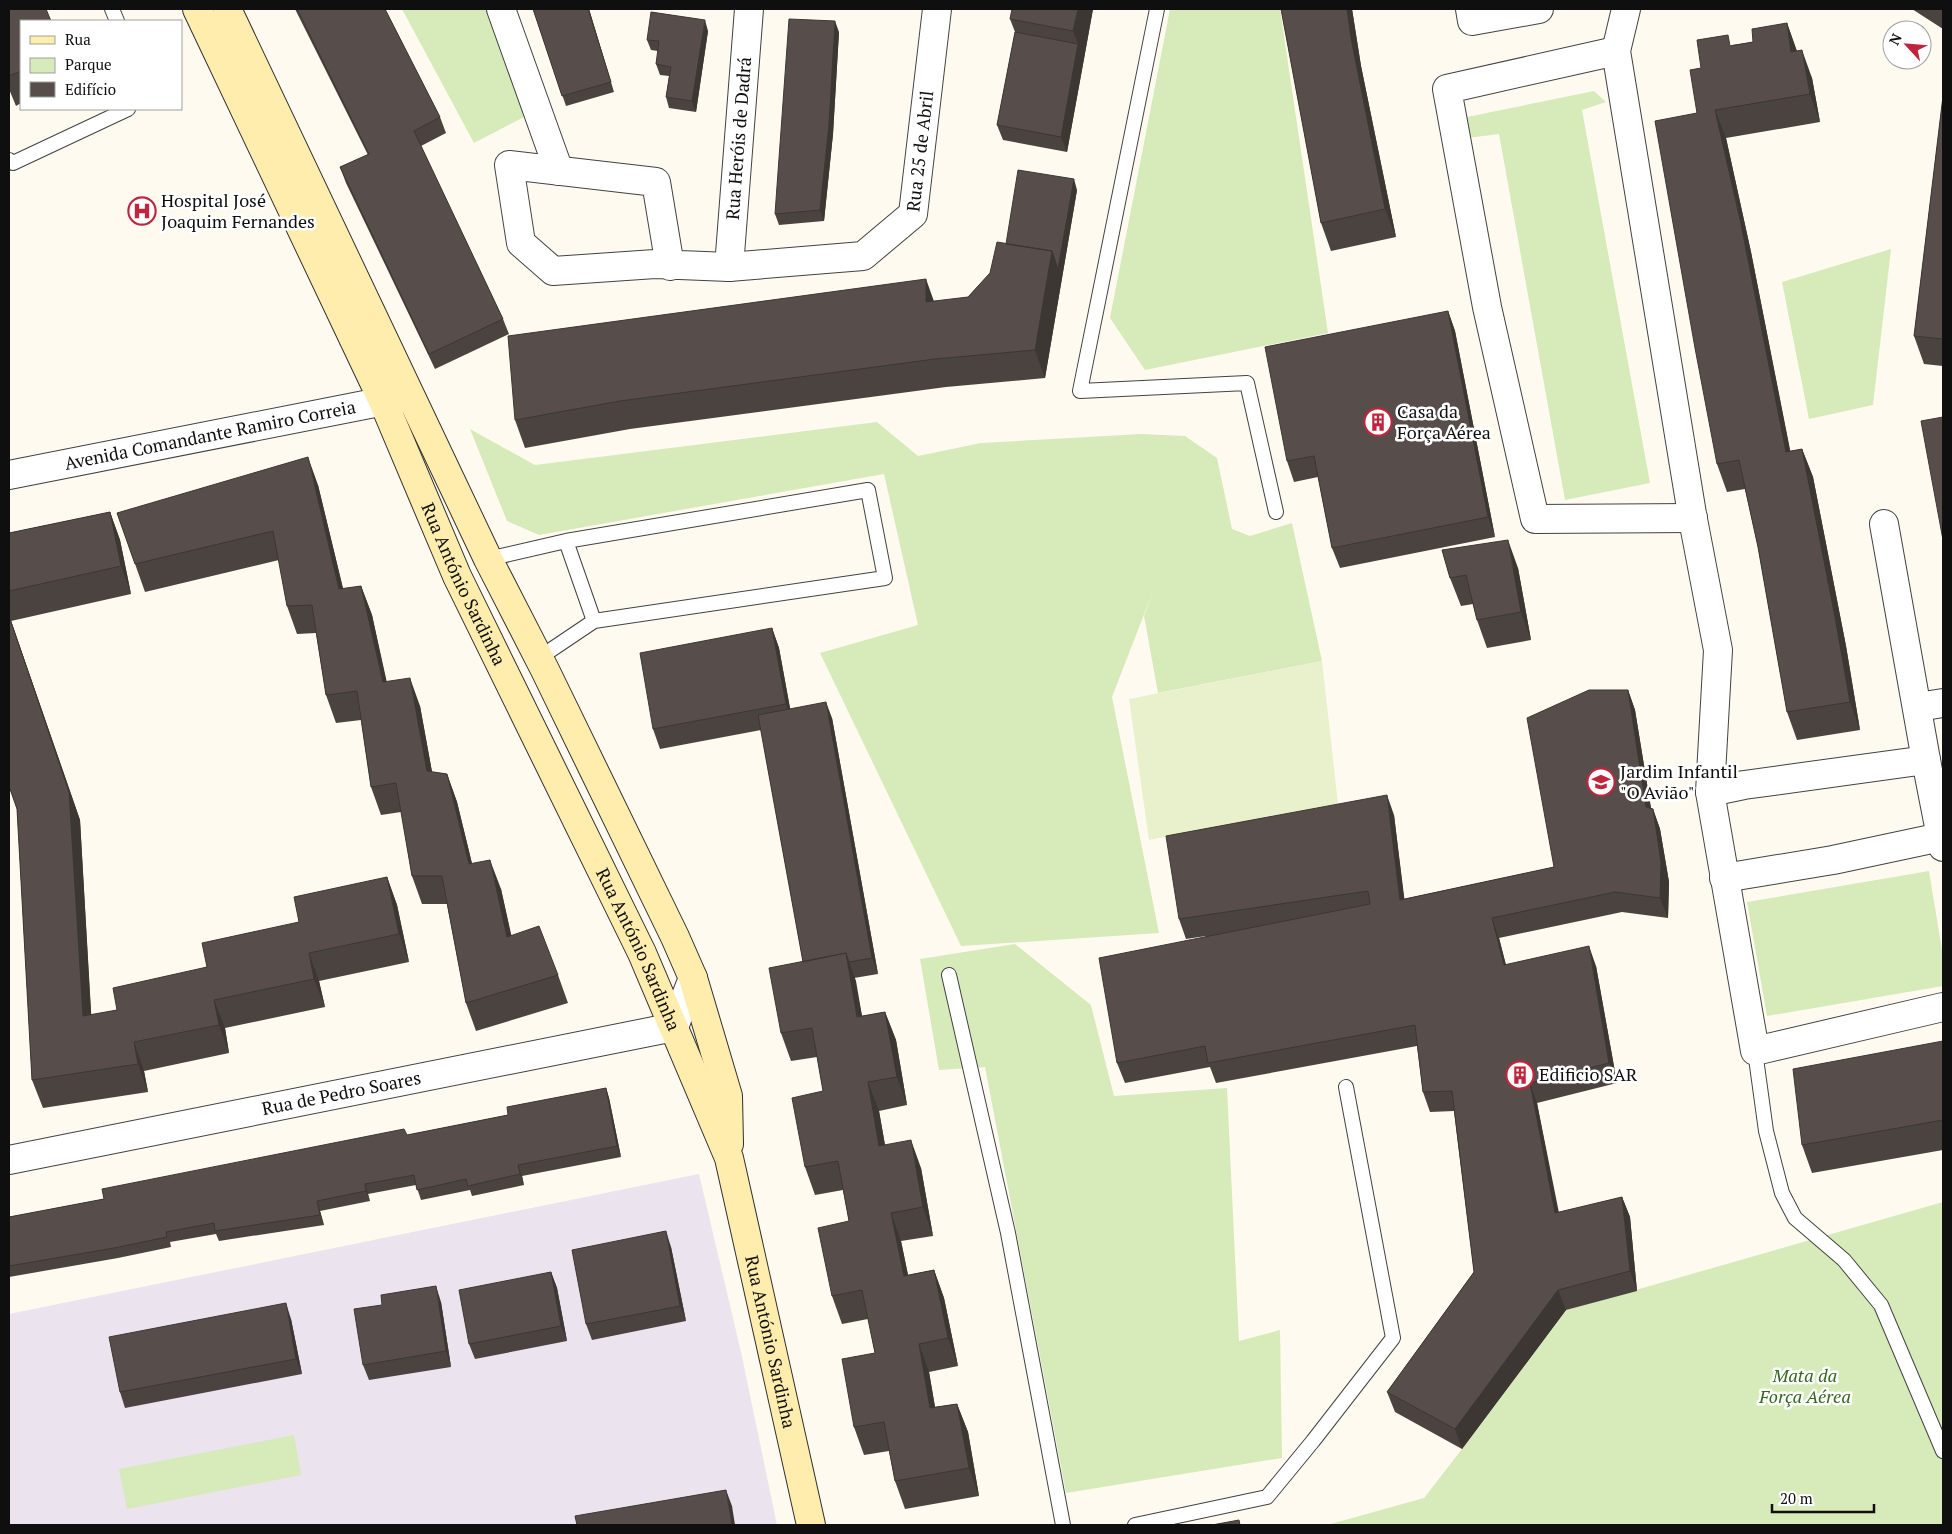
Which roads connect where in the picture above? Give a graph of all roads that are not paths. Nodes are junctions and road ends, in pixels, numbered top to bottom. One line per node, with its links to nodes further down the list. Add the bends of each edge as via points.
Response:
1 (197, 9): 17 (main road, Rua António Sardinha)
2 (227, 9): 16 (main road, Rua António Sardinha)
3 (501, 9): 13 (street)
4 (748, 9): 15 (street, Rua Heróis de Dadrá)
5 (937, 9): 15 (street, Rua 25 de Abril, via 913,214 863,256)
6 (1157, 9): 19 (lane, via 1080,391 1247,384)
7 (1470, 9): 8 (street, via 1472,21)
8 (1539, 9)
9 (1626, 9): 10 (street)
10 (1616, 51): 20 (street); 20 (street, via 1447,89 1487,307 1535,519)
11 (126, 110): 12 (lane, via 13,163)
12 (9, 160)
13 (560, 171): 14 (street, Rua 25 de Abril, via 656,182); 14 (street, Rua 25 de Abril, via 509,165 521,243 553,271 655,264)
14 (670, 266): 15 (street, Rua 25 de Abril)
15 (729, 267)
16 (412, 395): 17 (street, Avenida Comandante Ramiro Correia); 23 (main road, Rua António Sardinha)
17 (383, 401): 18 (street, Avenida Comandante Ramiro Correia); 34 (main road, Rua António Sardinha, via 457,576 642,953)
18 (9, 475)
19 (1276, 512)
20 (1693, 518): 28 (street, via 1718,650)
21 (1884, 524): 26 (street)
22 (566, 541): 23 (lane); 24 (lane); 24 (lane, via 868,490 885,578)
23 (488, 559): 25 (main road, Rua António Sardinha)
24 (594, 622): 25 (lane)
25 (539, 658): 32 (main road, Rua António Sardinha)
26 (1931, 705): 27 (street)
27 (1926, 760): 28 (street, via 1744,784); 29 (street)
28 (1710, 792): 30 (street)
29 (1942, 842): 30 (street)
30 (1724, 878): 35 (street)
31 (949, 975): 41 (lane, via 1008,1232)
32 (693, 978): 34 (street); 37 (main road, Rua António Sardinha, via 728,1096)
33 (1943, 1006): 35 (street)
34 (674, 1028): 37 (main road, Rua António Sardinha); 38 (street, Rua de Pedro Soares)
35 (1755, 1051): 39 (lane, via 1766,1131 1782,1193 1795,1218 1844,1260 1881,1305)
36 (1346, 1087): 42 (lane, via 1394,1338 1267,1497)
37 (729, 1158): 40 (main road, Rua António Sardinha)
38 (9, 1160)
39 (1943, 1451)
40 (811, 1525)
41 (1063, 1525)
42 (1135, 1525)

